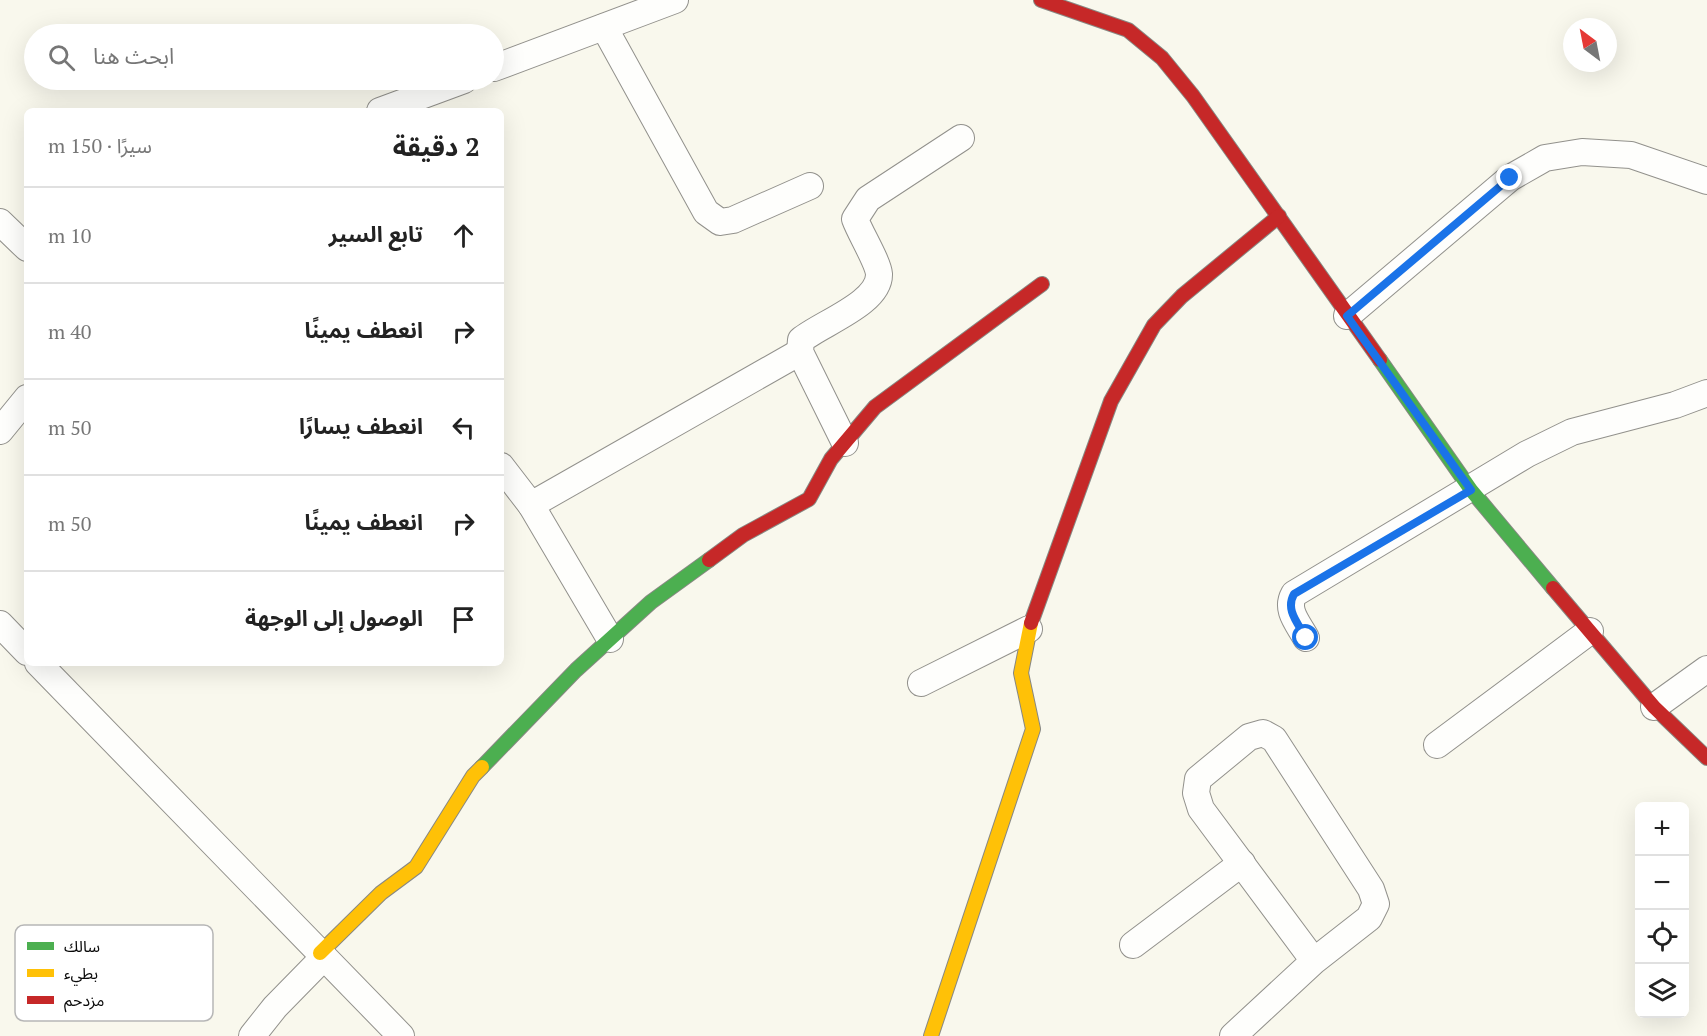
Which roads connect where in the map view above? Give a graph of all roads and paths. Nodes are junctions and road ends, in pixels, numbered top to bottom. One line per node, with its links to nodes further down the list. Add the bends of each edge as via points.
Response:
1 (675, 0): 3 (street)
2 (1041, 0): 10 (street, via 1128,30 1162,58)
3 (604, 27): 4 (street); 9 (street, via 706,212 720,222 733,220)
4 (504, 64)
5 (437, 90): 6 (street)
6 (388, 108)
7 (961, 138): 15 (street, via 868,199 855,219 879,272 877,287 866,300 801,340)
8 (1707, 180): 14 (street, via 1631,155 1582,152 1545,158 1510,178)
9 (810, 186)
10 (1279, 216): 14 (street); 24 (street, via 1182,296 1154,326 1128,368 1111,401)
11 (0, 222): 12 (street)
12 (24, 245)
13 (1042, 284): 19 (street, via 875,407)
14 (1347, 316): 21 (street)
15 (800, 352): 19 (street); 22 (street)
16 (1707, 393): 21 (street, via 1572,432 1527,454)
17 (24, 403): 18 (street)
18 (0, 431)
19 (845, 443): 27 (street, via 809,498 743,535 651,602)
20 (504, 470): 22 (street)
21 (1471, 490): 25 (street); 26 (street, via 1294,594 1290,610)
22 (531, 505): 27 (street)
23 (0, 624): 28 (street)
24 (1029, 629): 31 (street); 41 (street, via 1021,675 1033,714 1033,729)
25 (1590, 631): 32 (street); 33 (street)
26 (1306, 638)
27 (610, 639): 37 (street, via 473,776 416,867 381,893)
28 (24, 649)
29 (41, 666): 37 (street)
30 (1707, 669): 32 (street)
31 (921, 683)
32 (1654, 707): 34 (street)
33 (1437, 745)
34 (1707, 758)
35 (1242, 863): 36 (street); 38 (street); 38 (street, via 1201,808 1196,793 1198,779 1249,738 1263,733 1274,739 1371,890 1376,904 1369,918)
36 (1133, 945)
37 (322, 955): 39 (street); 40 (street)
38 (1314, 962): 42 (street)
39 (252, 1036)
40 (400, 1036)
41 (931, 1036)
42 (1233, 1036)

